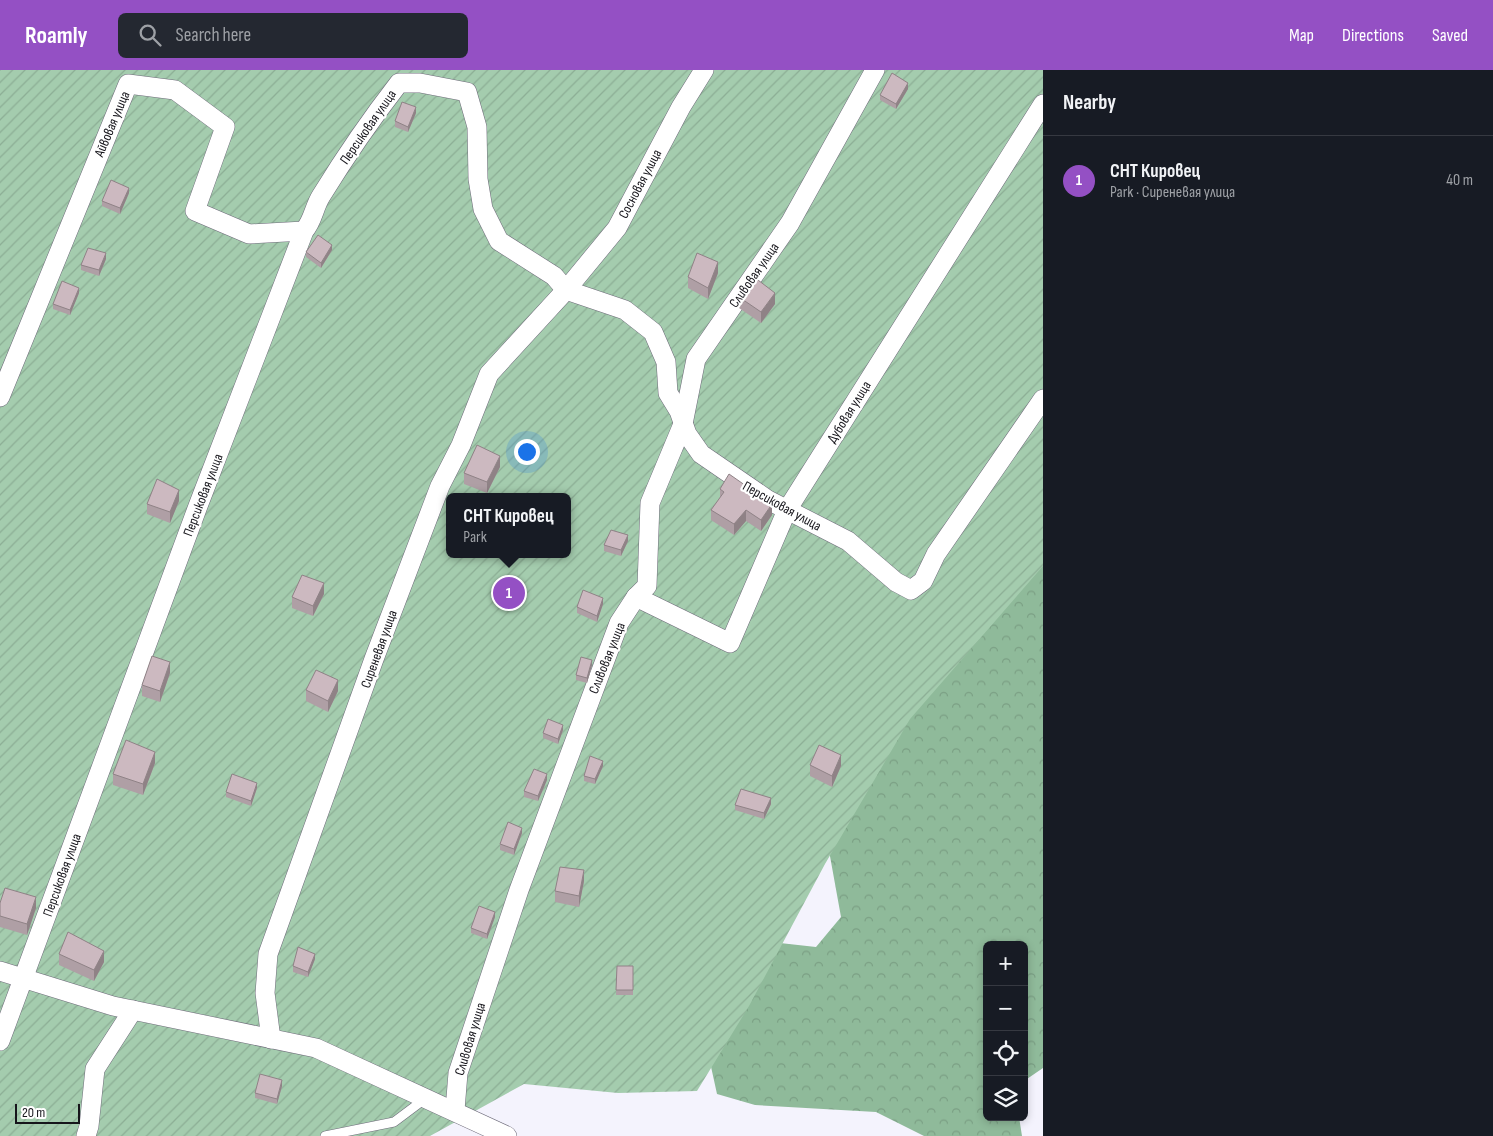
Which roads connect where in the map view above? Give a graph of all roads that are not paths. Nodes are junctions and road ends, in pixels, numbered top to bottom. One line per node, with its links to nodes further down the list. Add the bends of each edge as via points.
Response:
1 (704, 70): 5 (street, Сосновая улица, via 617,228)
2 (875, 70): 8 (street, Сливовая улица, via 790,223 696,359)
3 (1043, 104): 9 (street, Дубовая улица)
4 (304, 231): 5 (street, Персиковая улица, via 320,198 399,83 420,83 467,92 477,127 478,179 483,209 499,241 554,276); 6 (street, Айвовая улица, via 248,234 195,211 224,127 175,90 128,84); 12 (street, Персиковая улица)
5 (566, 290): 8 (street, Персиковая улица, via 625,310 653,332 666,362 668,393); 14 (street, Сиреневая улица, via 489,374 461,445 440,486 268,954 265,993)
6 (0, 397)
7 (1043, 399): 9 (street, Персиковая улица, via 936,554 923,581 911,590 896,582 848,541)
8 (683, 424): 9 (street, Персиковая улица, via 686,434 701,454); 10 (street, Сливовая улица, via 650,503 647,586)
9 (787, 510): 10 (street, Дубовая улица, via 730,643)
10 (636, 597): 17 (street, Сливовая улица, via 619,623 519,890 458,1073)
11 (0, 971): 12 (street)
12 (23, 978): 13 (street); 15 (street, Персиковая улица)
13 (133, 1010): 14 (street); 18 (street, via 95,1069)
14 (271, 1039): 16 (street, via 316,1048)
15 (0, 1041)
16 (426, 1097): 17 (street); 19 (lane, via 394,1122)
17 (455, 1110): 20 (street)
18 (86, 1136)
19 (325, 1136)
20 (507, 1136)

